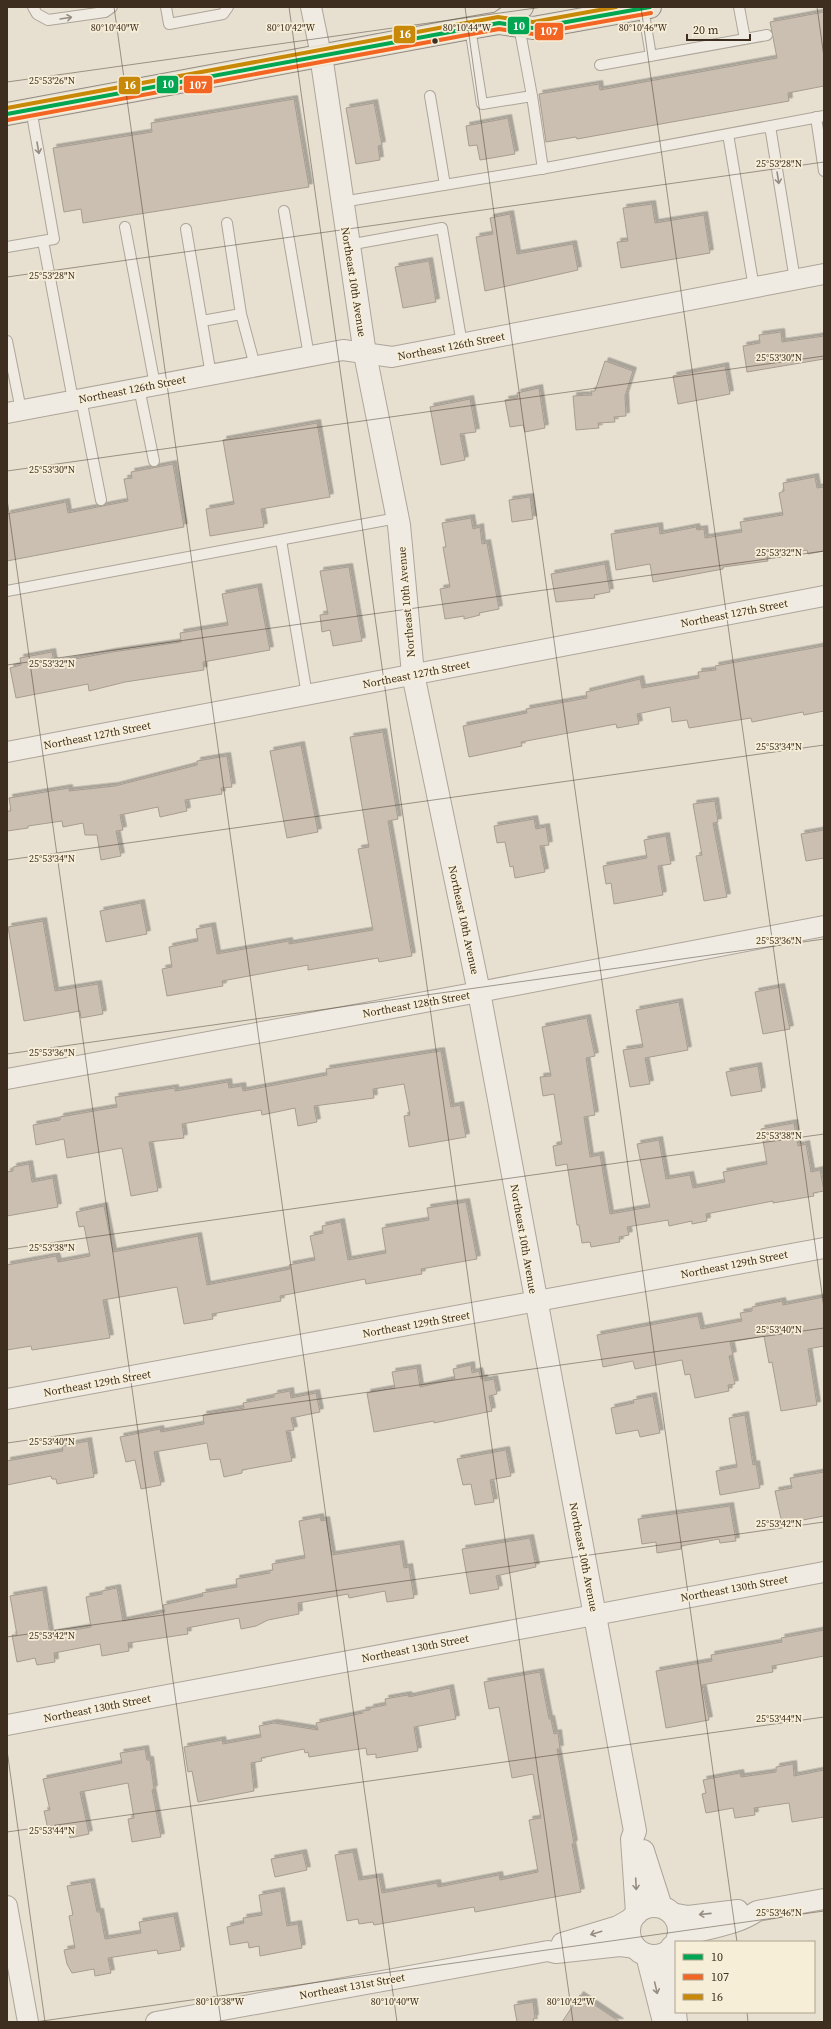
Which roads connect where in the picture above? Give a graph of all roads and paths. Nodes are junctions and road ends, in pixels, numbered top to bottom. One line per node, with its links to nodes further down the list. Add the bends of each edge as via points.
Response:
1 (33, 7): 2 (lane, one-way to 2, via 36,14 48,20 105,12)
2 (112, 7)
3 (166, 7): 4 (lane, via 169,24 223,14)
4 (228, 7)
5 (311, 7): 12 (street, Northeast 10th Avenue)
6 (739, 7): 11 (lane)
7 (646, 8): 8 (main road, via 533,28); 13 (lane)
8 (513, 19): 9 (main road); 16 (lane)
9 (470, 28): 12 (main road); 16 (lane, via 482,104)
10 (767, 35): 11 (lane)
11 (745, 39): 13 (lane)
12 (321, 55): 17 (main road); 25 (street, Northeast 10th Avenue)
13 (651, 56): 14 (lane)
14 (600, 65)
15 (430, 96): 24 (lane)
16 (532, 96): 22 (lane)
17 (31, 109): 18 (main road); 30 (lane, one-way to 30, via 54,239)
18 (7, 114)
19 (820, 116): 20 (lane); 23 (lane)
20 (770, 126): 21 (lane); 34 (lane, one-way to 34)
21 (728, 134): 22 (lane); 35 (lane)
22 (543, 169): 24 (lane)
23 (824, 171)
24 (446, 185): 25 (lane)
25 (342, 202): 31 (street, Northeast 10th Avenue)
26 (284, 212): 41 (lane)
27 (227, 223): 36 (lane)
28 (125, 227): 44 (lane)
29 (186, 229): 37 (lane)
30 (43, 241): 32 (lane); 45 (lane)
31 (348, 245): 39 (lane, via 442,228); 40 (street, Northeast 10th Avenue)
32 (7, 247)
33 (824, 274): 34 (street, Northeast 126th Street)
34 (795, 280): 35 (street, Northeast 126th Street)
35 (754, 288): 39 (street, Northeast 126th Street)
36 (241, 314): 37 (lane); 42 (lane)
37 (202, 321): 43 (lane)
38 (7, 341): 46 (lane)
39 (462, 344): 40 (street, Northeast 126th Street, via 392,357)
40 (365, 354): 41 (street, Northeast 126th Street, via 343,350); 49 (street, Northeast 10th Avenue)
41 (309, 356): 42 (street, Northeast 126th Street)
42 (255, 366): 43 (street, Northeast 126th Street)
43 (211, 375): 44 (street, Northeast 126th Street)
44 (147, 387): 45 (street, Northeast 126th Street); 47 (lane)
45 (78, 400): 46 (street, Northeast 126th Street); 48 (lane)
46 (14, 411)
47 (154, 461)
48 (100, 500)
49 (397, 518): 50 (lane); 53 (street, Northeast 10th Avenue)
50 (281, 540): 51 (lane); 54 (lane)
51 (7, 591)
52 (824, 596): 53 (street, Northeast 127th Street)
53 (413, 674): 54 (street, Northeast 127th Street); 57 (street, Northeast 10th Avenue)
54 (307, 695): 55 (street, Northeast 127th Street)
55 (7, 752)
56 (824, 926): 57 (street, Northeast 128th Street)
57 (479, 992): 58 (street, Northeast 128th Street); 60 (street, Northeast 10th Avenue)
58 (7, 1079)
59 (824, 1248): 60 (street, Northeast 129th Street)
60 (536, 1302): 61 (street, Northeast 129th Street); 63 (street, Northeast 10th Avenue)
61 (7, 1399)
62 (824, 1572): 63 (street, Northeast 130th Street)
63 (595, 1614): 64 (street, Northeast 130th Street); 65 (street, Northeast 10th Avenue)
64 (7, 1725)
65 (635, 1831): 68 (street, Northeast 10th Avenue, via 640,1837); 70 (street, Northeast 10th Avenue, one-way to 70, via 632,1839)
66 (824, 1899): 69 (street)
67 (7, 1906): 76 (street)
68 (666, 1910): 69 (street, one-way to 68, via 746,1908 688,1916); 70 (street, via 652,1906); 71 (street, via 677,1923)
69 (757, 1912): 72 (street, via 748,1918 695,1931)
70 (634, 1915): 74 (street, Northeast 131st Street, one-way to 74, via 618,1926 554,1945); 75 (street, via 629,1935)
71 (675, 1941)
72 (678, 1941)
73 (675, 1943): 75 (street, via 658,1955); 79 (street, via 669,1964)
74 (548, 1951): 75 (street, Northeast 131st Street, via 556,1953 620,1946); 77 (street, Northeast 131st Street)
75 (642, 1952): 78 (street, one-way to 78)
76 (28, 2022)
77 (156, 2022)
78 (664, 2022)
79 (676, 2022)

